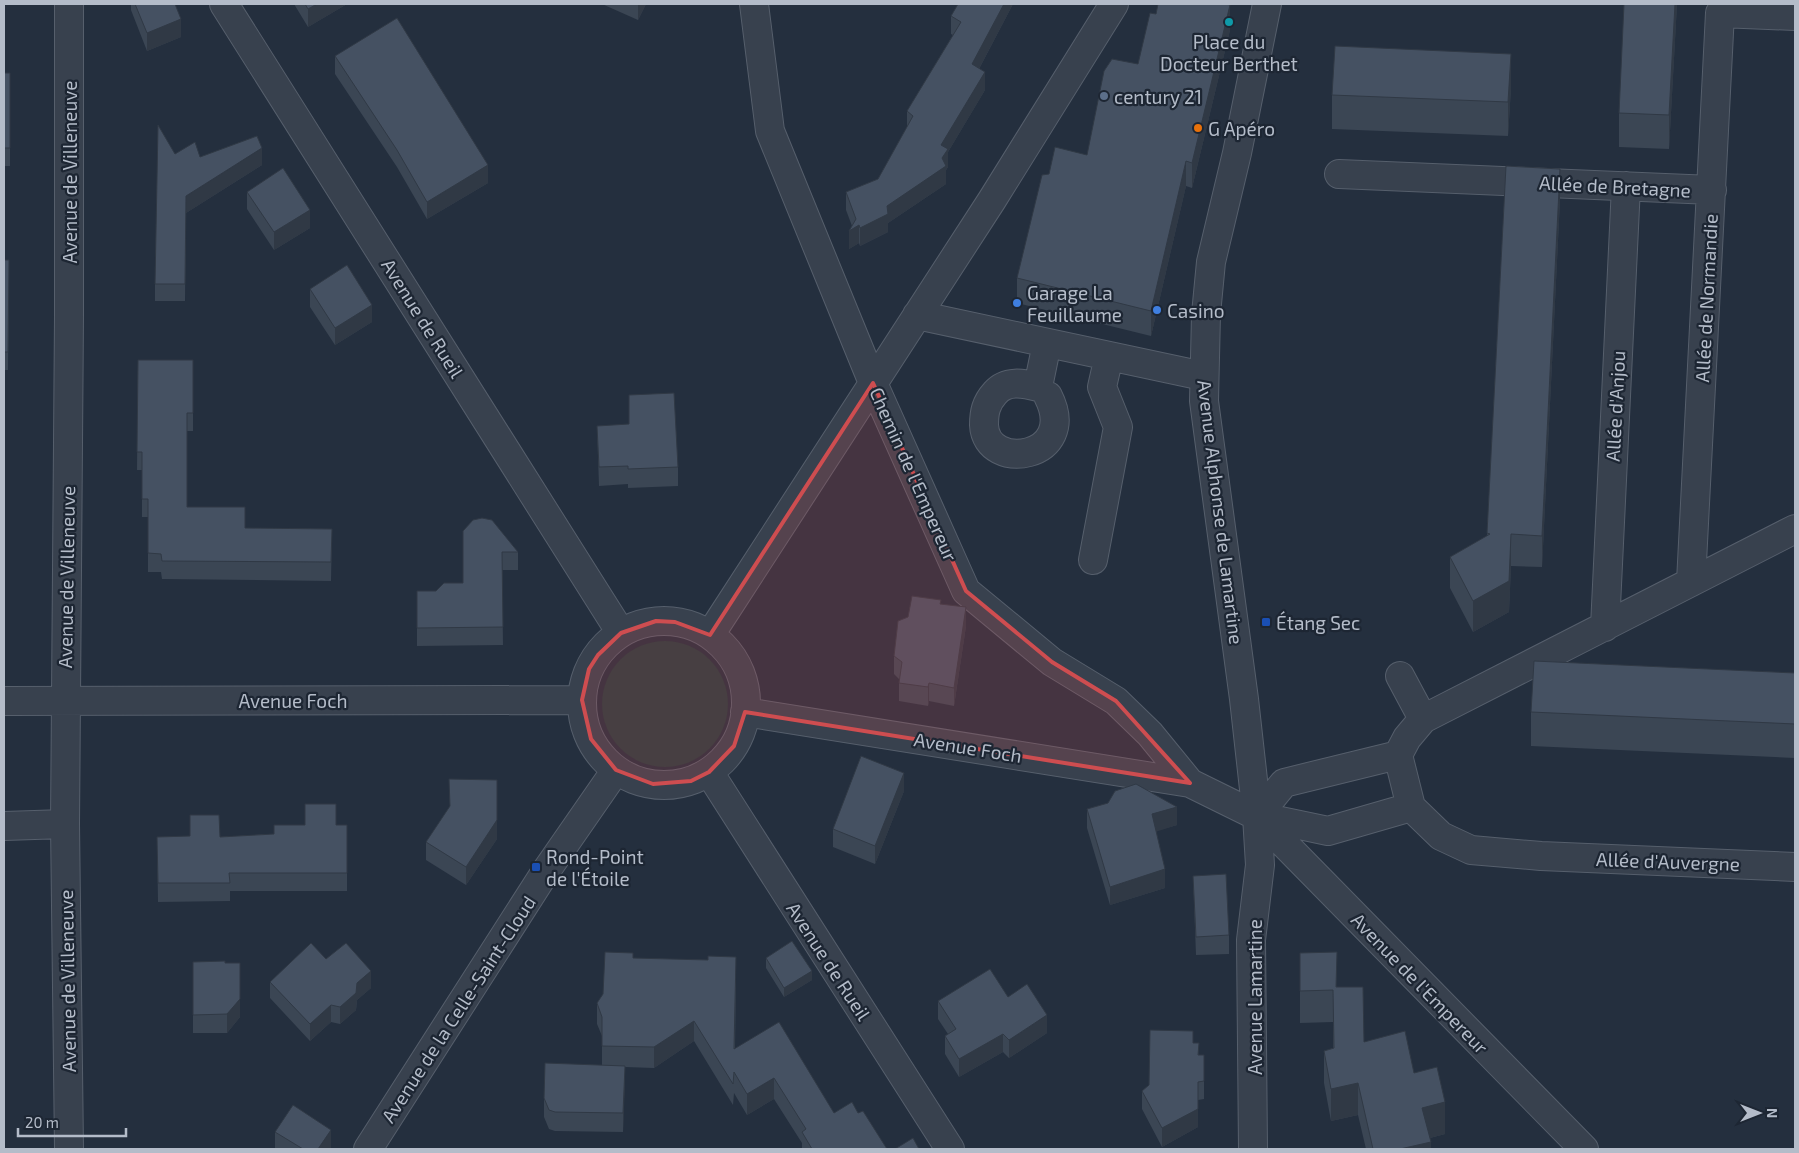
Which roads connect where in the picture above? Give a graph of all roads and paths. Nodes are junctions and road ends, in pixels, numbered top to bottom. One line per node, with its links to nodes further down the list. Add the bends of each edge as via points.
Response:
1 (69, 4): 23 (street, Avenue de Villeneuve)
2 (224, 4): 20 (street, Avenue de Rueil)
3 (754, 4): 14 (street, Chemin de l'Empereur, via 770,131)
4 (1114, 4): 10 (street)
5 (1267, 4): 13 (street, Avenue Alphonse de Lamartine, via 1211,262)
6 (1795, 16): 9 (street, Allée de Normandie, via 1720,13)
7 (1339, 174): 8 (street, Allée de Bretagne)
8 (1626, 186): 9 (street, Allée de Bretagne); 19 (street, Allée d'Anjou)
9 (1712, 190): 18 (street, Allée de Normandie)
10 (917, 315): 11 (street); 14 (street)
11 (1047, 343): 12 (street); 15 (street, via 1038,387 1024,383 1009,384 997,390 988,401 984,429 991,441 1015,455 1029,454 1042,447 1051,437 1056,423)
12 (1109, 356): 13 (street); 17 (street, via 1102,387 1118,427)
13 (1203, 376): 33 (street, Avenue Alphonse de Lamartine)
14 (873, 383): 21 (street); 31 (street, Chemin de l'Empereur, via 966,591 1052,662 1116,701 1150,734)
15 (1048, 396)
16 (1795, 529): 18 (street)
17 (1093, 560)
18 (1691, 582): 19 (street)
19 (1605, 627): 27 (street)
20 (621, 633): 21 (street, via 638,625 666,621 693,626); 24 (street, via 603,649 589,669)
21 (710, 635): 26 (street, via 728,654 742,677)
22 (1400, 676): 27 (street)
23 (65, 700): 24 (street, Avenue Foch); 25 (street, Avenue Foch); 34 (street, Avenue de Villeneuve)
24 (582, 700): 29 (street, via 590,739)
25 (4, 701)
26 (745, 712): 30 (street, via 734,746); 31 (street, Avenue Foch)
27 (1423, 719): 28 (street)
28 (1398, 755): 32 (street); 33 (street, via 1284,783)
29 (616, 770): 30 (street, via 653,784 691,780); 38 (street, Avenue de la Celle-Saint-Cloud, via 546,871)
30 (709, 772): 39 (street, Avenue de Rueil)
31 (1190, 783): 33 (street, Chemin de l'Empereur)
32 (1411, 807): 33 (street, via 1328,831); 36 (street, Allée d'Auvergne, via 1442,836 1471,850 1541,856)
33 (1257, 816): 40 (street, Avenue Lamartine, via 1260,864 1251,940); 41 (street, Avenue de l'Empereur)
34 (65, 824): 35 (street); 37 (street, Avenue de Villeneuve)
35 (4, 826)
36 (1795, 866)
37 (69, 1149)
38 (368, 1149)
39 (950, 1149)
40 (1253, 1149)
41 (1584, 1149)

